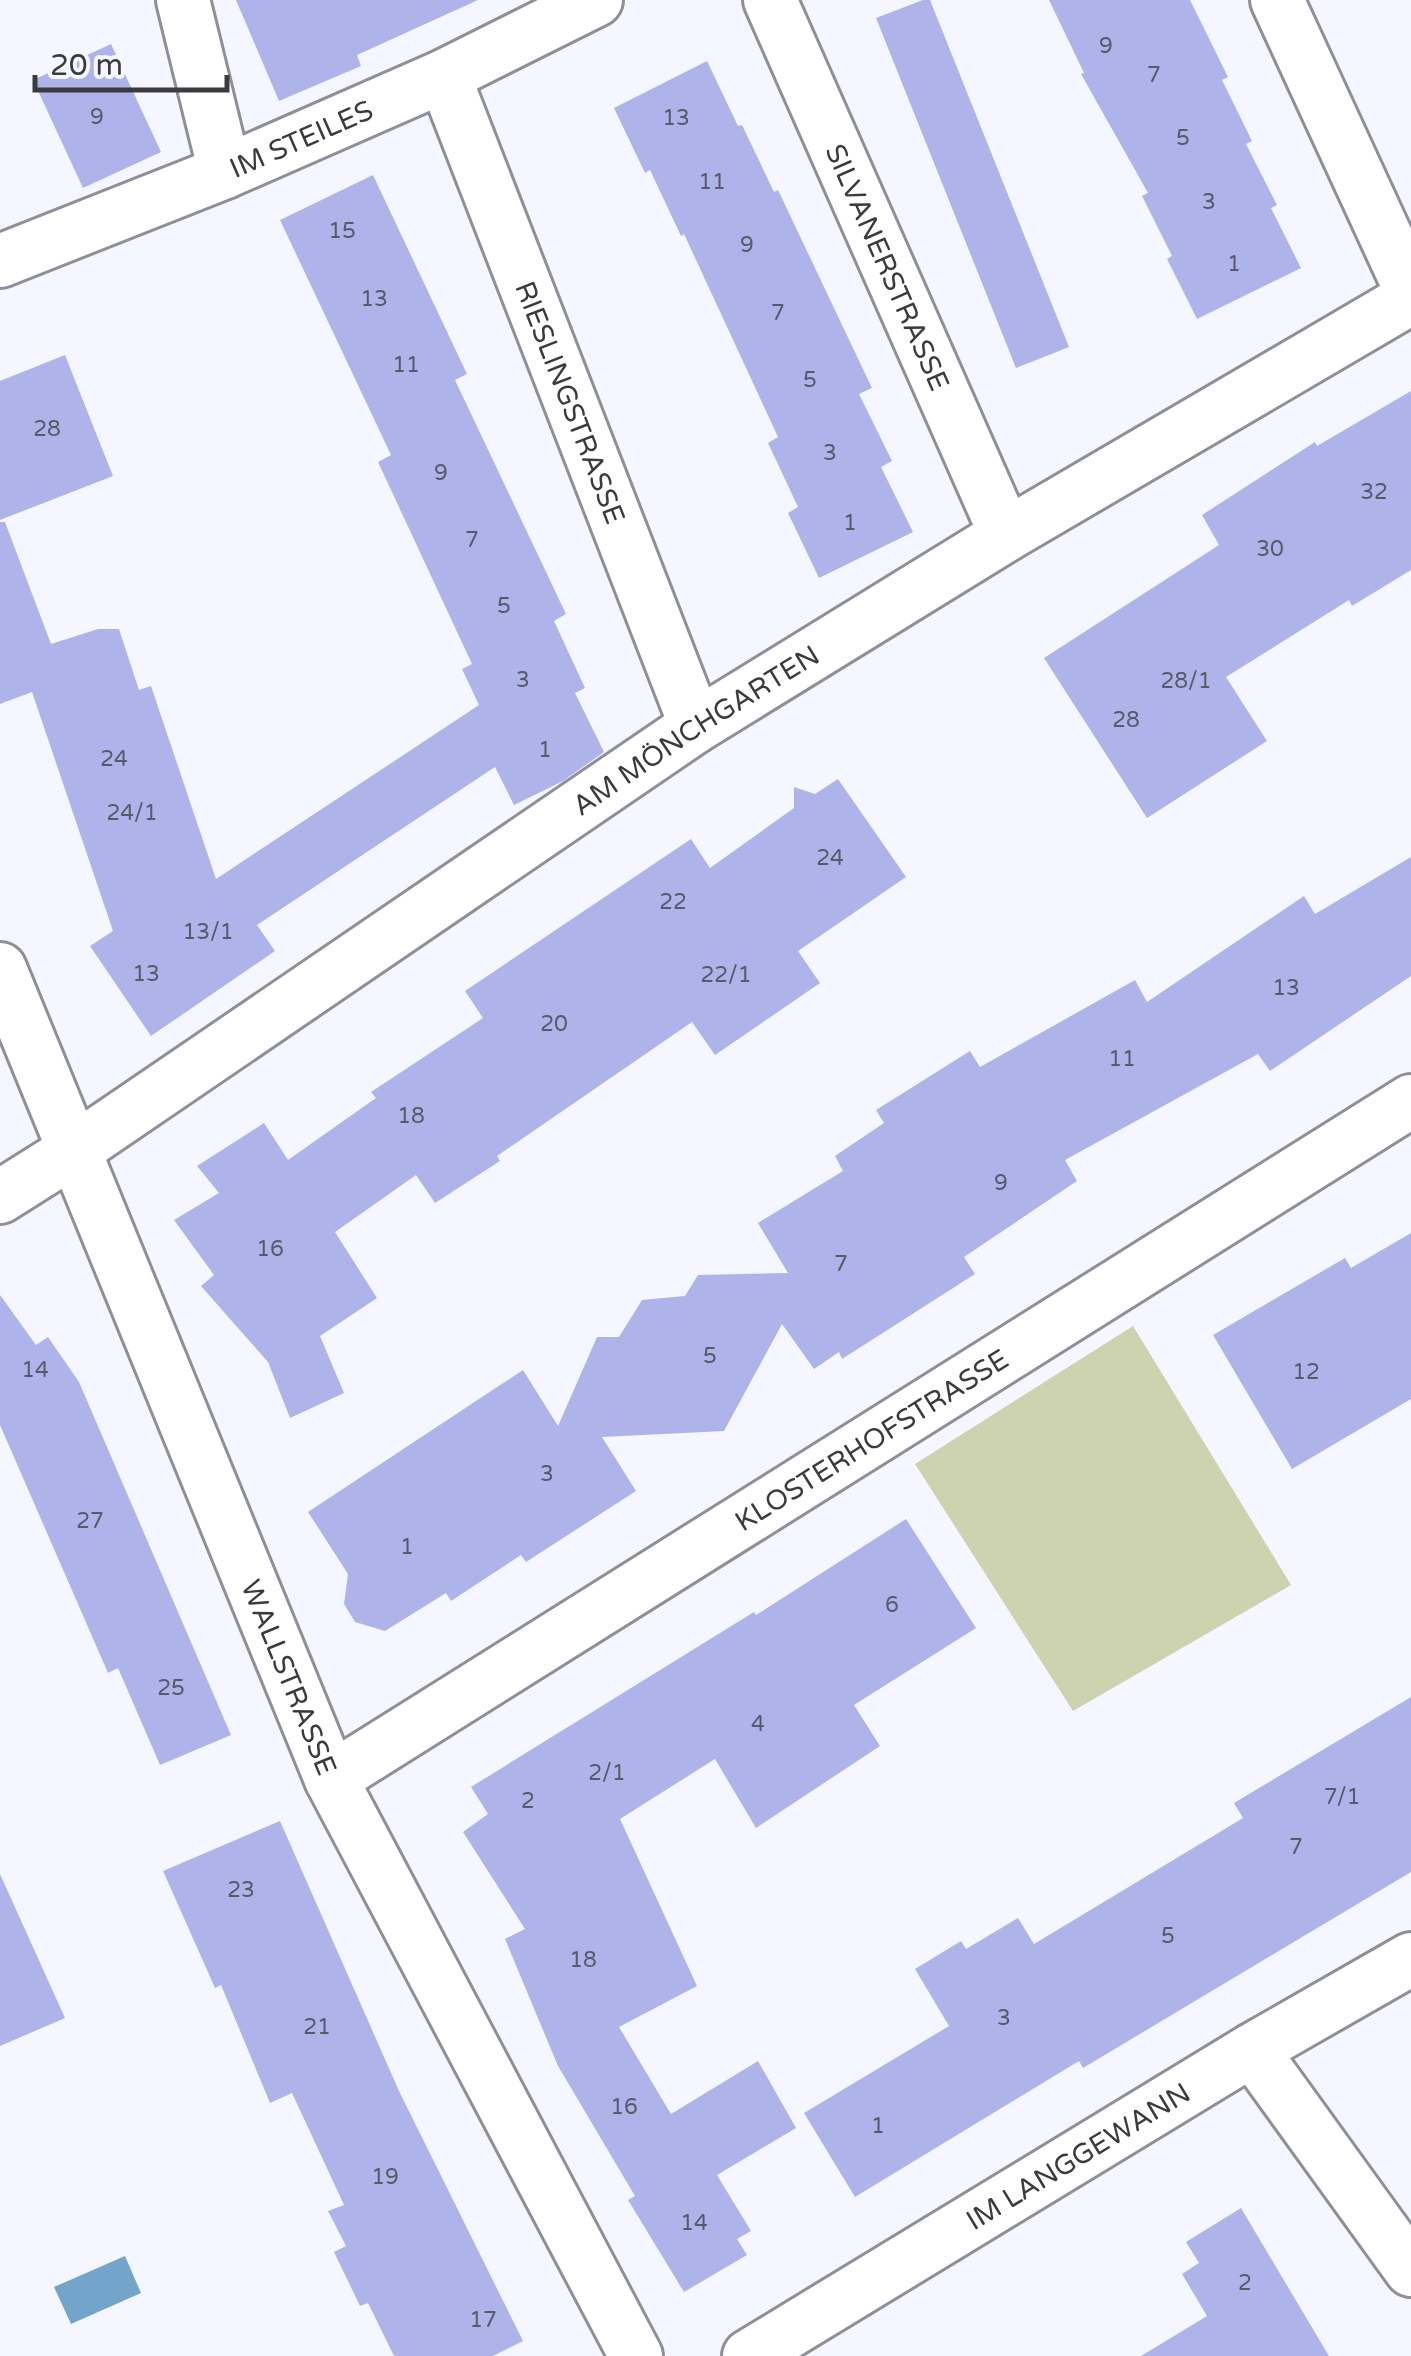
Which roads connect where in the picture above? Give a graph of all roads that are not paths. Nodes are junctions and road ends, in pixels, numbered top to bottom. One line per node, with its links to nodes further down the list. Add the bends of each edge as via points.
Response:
1 (183, 0): 6 (street)
2 (596, 0): 5 (street, IM STEILES)
3 (770, 0): 9 (street, SILVANERSTRASSE)
4 (1277, 0): 8 (street)
5 (444, 76): 6 (street, IM STEILES); 10 (street, RIESLINGSTRASSE)
6 (226, 172): 7 (street, IM STEILES)
7 (0, 261)
8 (1411, 295): 9 (street, AM MÖNCHGARTEN)
9 (1006, 535): 10 (street, AM MÖNCHGARTEN)
10 (696, 726): 13 (street, AM MÖNCHGARTEN)
11 (0, 969): 13 (street, WALLSTRASSE)
12 (1411, 1100): 15 (street, KLOSTERHOFSTRASSE)
13 (73, 1152): 14 (street, AM MÖNCHGARTEN); 15 (street, WALLSTRASSE)
14 (0, 1198)
15 (330, 1779): 19 (street, WALLSTRASSE)
16 (1411, 1960): 17 (street, IM LANGGEWANN)
17 (1252, 2050): 18 (street); 20 (street, IM LANGGEWANN)
18 (1411, 2270)
19 (636, 2356)
20 (749, 2356)

